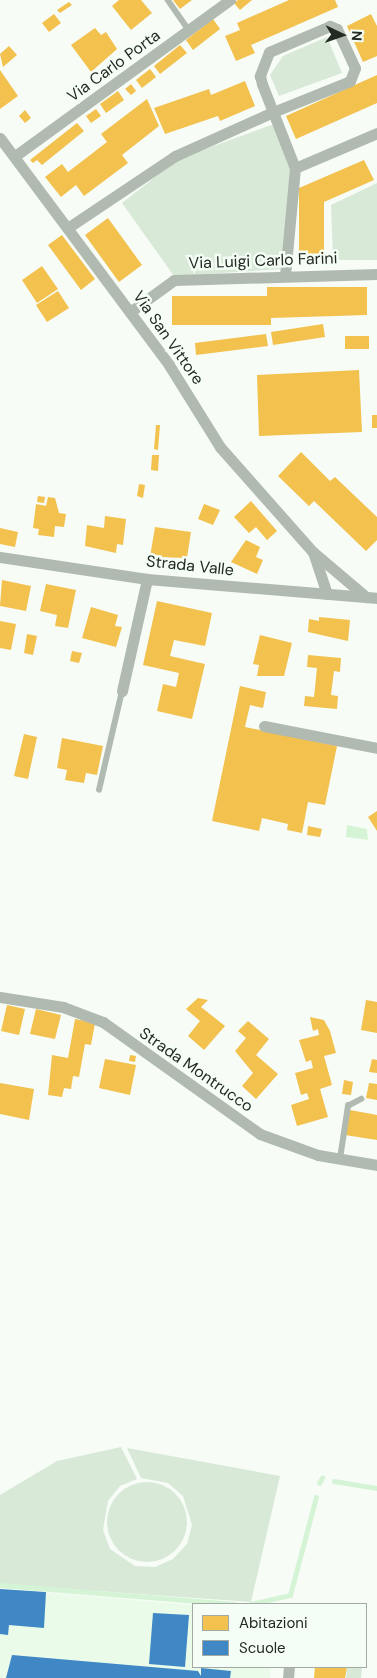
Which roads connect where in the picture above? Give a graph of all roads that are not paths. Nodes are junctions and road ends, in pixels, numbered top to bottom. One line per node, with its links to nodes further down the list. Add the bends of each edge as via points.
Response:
1 (168, 0): 3 (lane)
2 (230, 0): 3 (street, Via Carlo Porta)
3 (190, 31): 7 (street, Via Carlo Porta)
4 (273, 112): 4 (street, via 355,76 336,29 322,27 269,52 260,76); 8 (street); 9 (street, via 149,170)
5 (377, 133): 8 (street)
6 (0, 138): 7 (street, Via San Vittore)
7 (15, 156): 9 (street, Via San Vittore)
8 (295, 168): 11 (street)
9 (69, 227): 12 (street, Via San Vittore)
10 (377, 274): 11 (street, Via Luigi Carlo Farini)
11 (285, 275): 12 (street, Via Luigi Carlo Farini, via 174,280)
12 (130, 312): 13 (street, Via San Vittore, via 220,447)
13 (313, 552): 16 (street, Via San Vittore); 17 (street, Via San Vittore)
14 (0, 557): 15 (street, Strada Valle)
15 (147, 579): 16 (street, Strada Valle); 18 (street)
16 (327, 594): 17 (street, Strada Valle)
17 (371, 597)
18 (122, 691): 21 (lane)
19 (264, 726): 20 (street)
20 (377, 748)
21 (99, 790)
22 (0, 996): 24 (street, Strada Montrucco, via 63,1007 103,1022 260,1134)
23 (361, 1098): 24 (lane, via 348,1106)
24 (340, 1159): 25 (street, Strada Montrucco)
25 (377, 1165)

